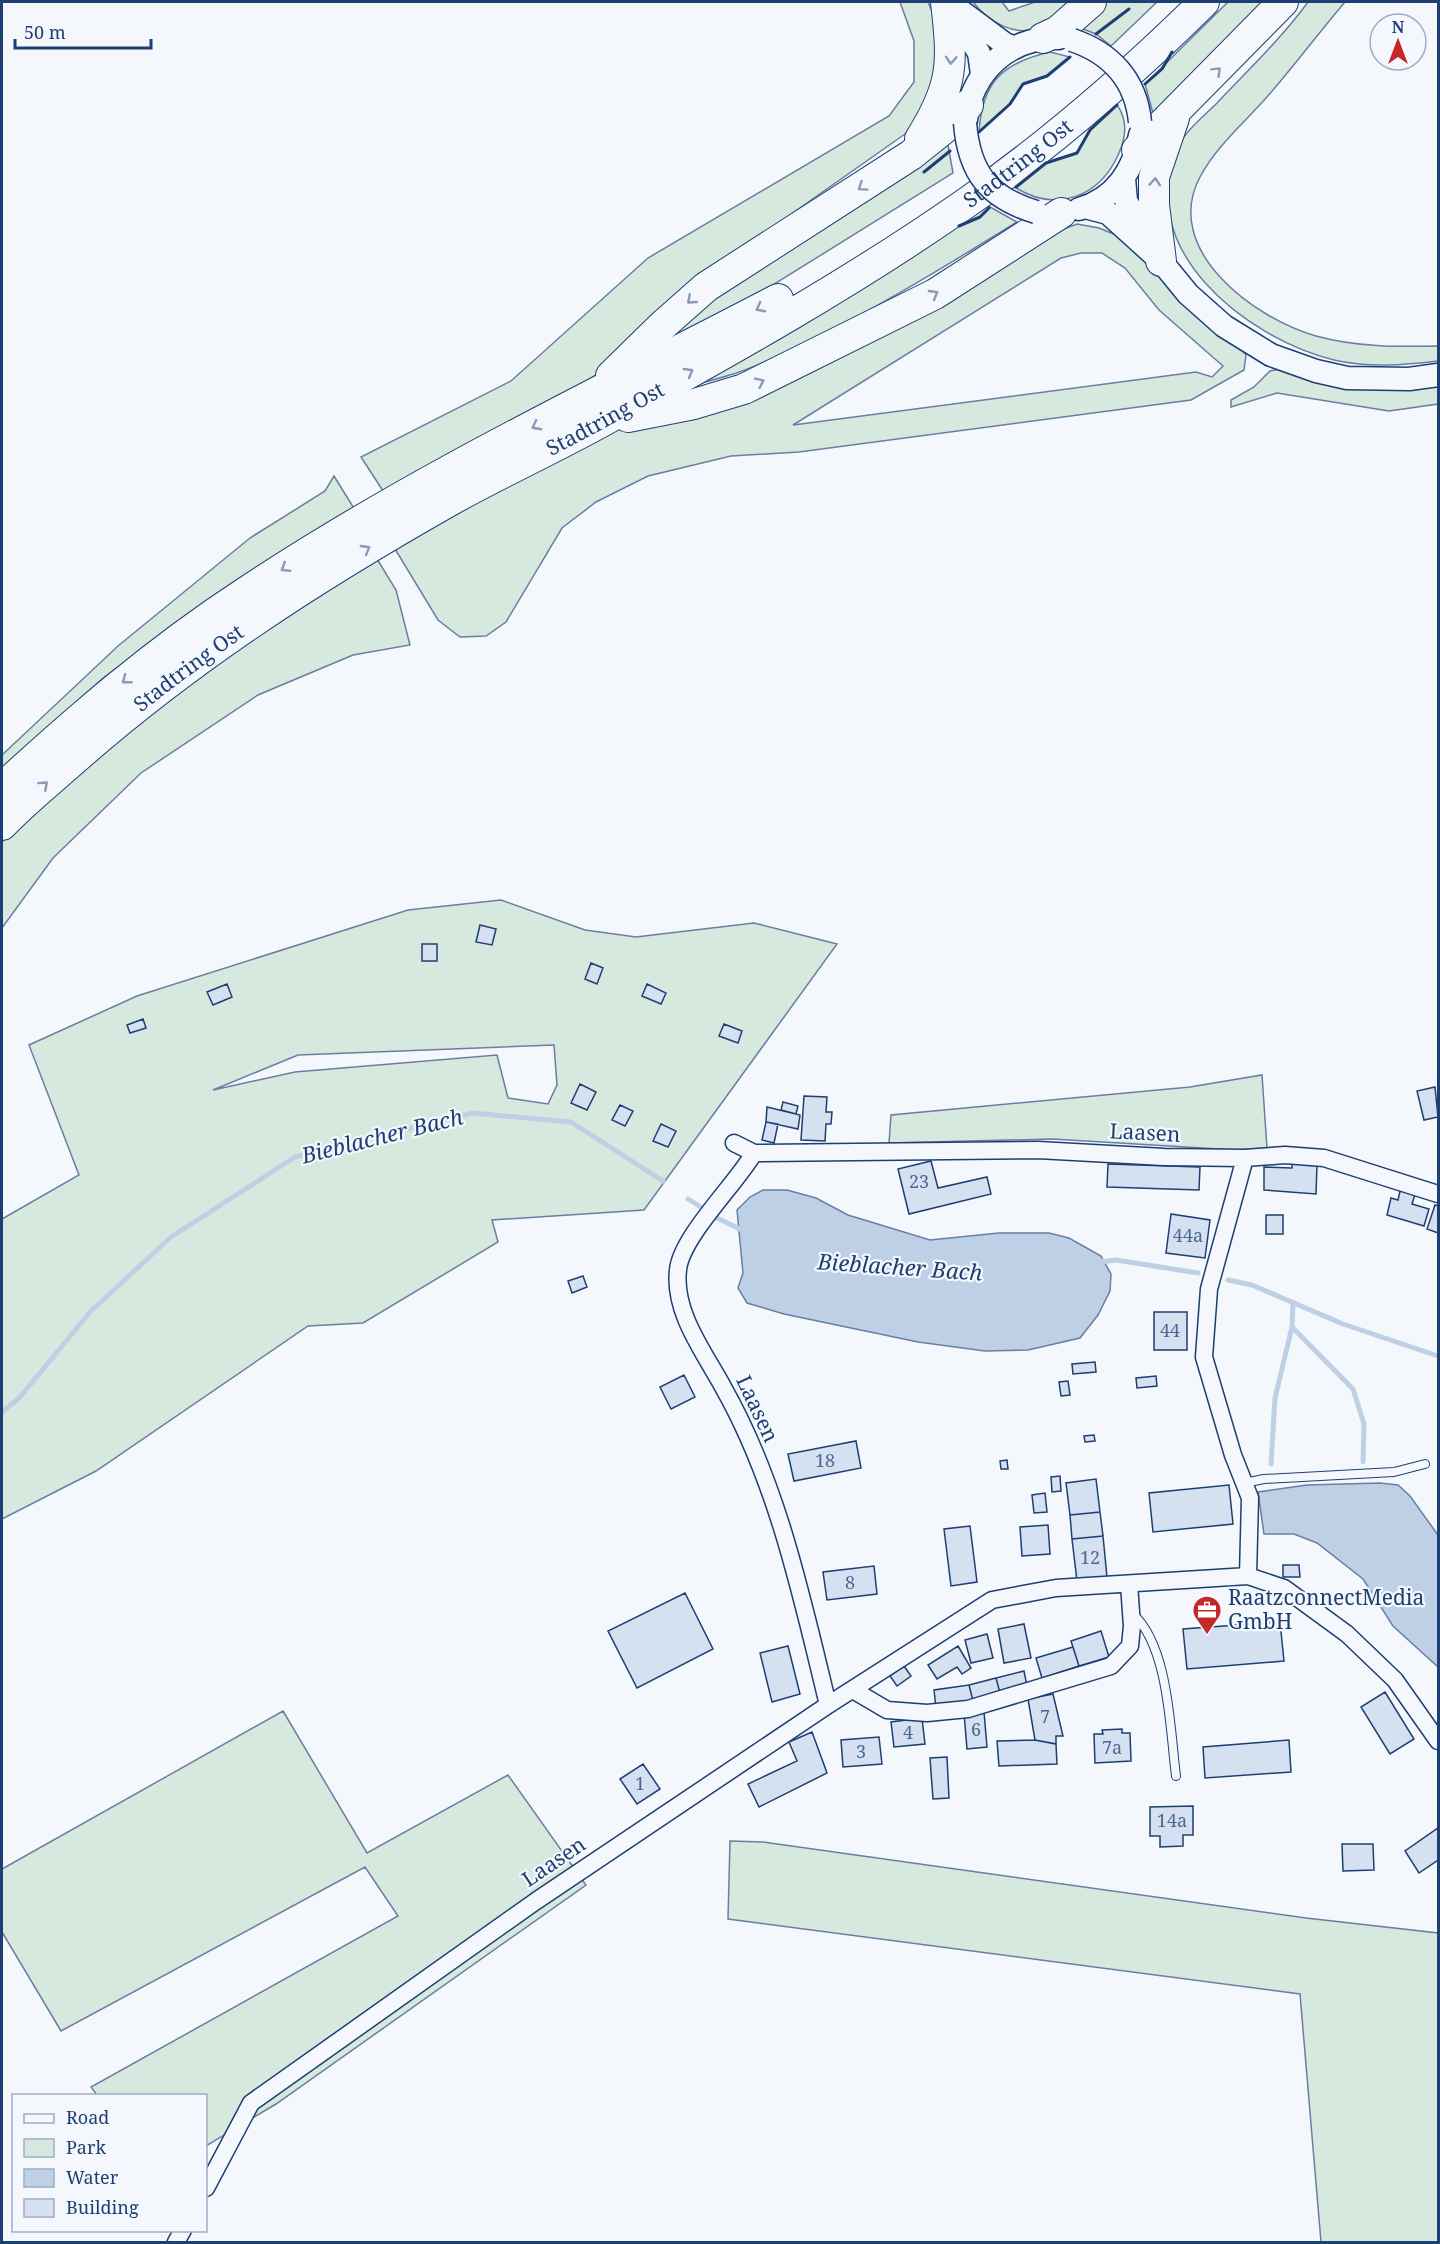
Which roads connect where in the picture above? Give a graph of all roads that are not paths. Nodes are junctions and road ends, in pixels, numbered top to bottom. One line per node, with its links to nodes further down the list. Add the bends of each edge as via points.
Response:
1 (947, 2): 7 (main road); 8 (main road, via 979,53); 12 (highway, one-way to 12, via 950,74 938,110)
2 (1091, 2): 6 (highway, via 1058,31)
3 (1178, 2): 17 (highway, Stadtring Ost, one-way to 17, via 1046,121 959,187 879,241)
4 (1204, 2): 17 (highway, Stadtring Ost, one-way to 4, via 820,298 972,199 1135,68)
5 (1283, 2): 9 (highway, one-way to 5)
6 (1058, 39): 7 (main road); 11 (main road, bridge, via 1100,52 1120,70 1135,95)
7 (1013, 47): 8 (main road)
8 (982, 74): 10 (main road)
9 (1176, 113): 11 (highway); 15 (highway, one-way to 9, via 1154,177)
10 (966, 114): 12 (highway); 14 (main road, bridge, via 970,155 983,182 1006,201)
11 (1138, 136): 13 (main road)
12 (911, 155): 17 (highway, one-way to 17, via 706,287 663,325)
13 (1124, 178): 14 (main road, via 1108,196); 15 (main road, via 1126,201)
14 (1061, 211): 15 (main road, via 1108,213); 17 (highway, one-way to 14, via 694,404 744,389 935,294)
15 (1161, 261): 16 (main road, via 1188,294 1224,326 1270,355 1347,378 1409,379)
16 (1438, 375)
17 (594, 410): 18 (highway, Stadtring Ost, one-way to 18, via 419,488 243,594 78,718); 19 (highway, Stadtring Ost, one-way to 17, via 113,724 245,624)
18 (2, 788)
19 (2, 825)
20 (734, 1143): 21 (street, Laasen)
21 (754, 1153): 22 (street, Laasen, via 1038,1150); 30 (street, Laasen, via 687,1248 678,1267 677,1285 685,1315 724,1388 772,1503 798,1582)
22 (1245, 1158): 23 (street, Laasen, via 1324,1158); 25 (street, via 1209,1289 1204,1357)
23 (1438, 1194)
24 (1425, 1464): 25 (lane, via 1394,1472)
25 (1244, 1483): 26 (street, via 1250,1498)
26 (1248, 1576): 27 (street, Laasen); 31 (street, Laasen, via 1284,1588 1347,1634 1395,1680)
27 (1129, 1584): 28 (street); 29 (street, Laasen, via 1056,1588 992,1600)
28 (1131, 1612): 29 (street, via 1130,1646 1111,1666 1035,1691 968,1709 927,1713 887,1710); 32 (lane, via 1151,1639 1158,1658)
29 (853, 1690): 30 (street, Laasen)
30 (828, 1705): 33 (street, Laasen, via 536,1901 251,2103)
31 (1438, 1741)
32 (1176, 1776)
33 (207, 2186)

